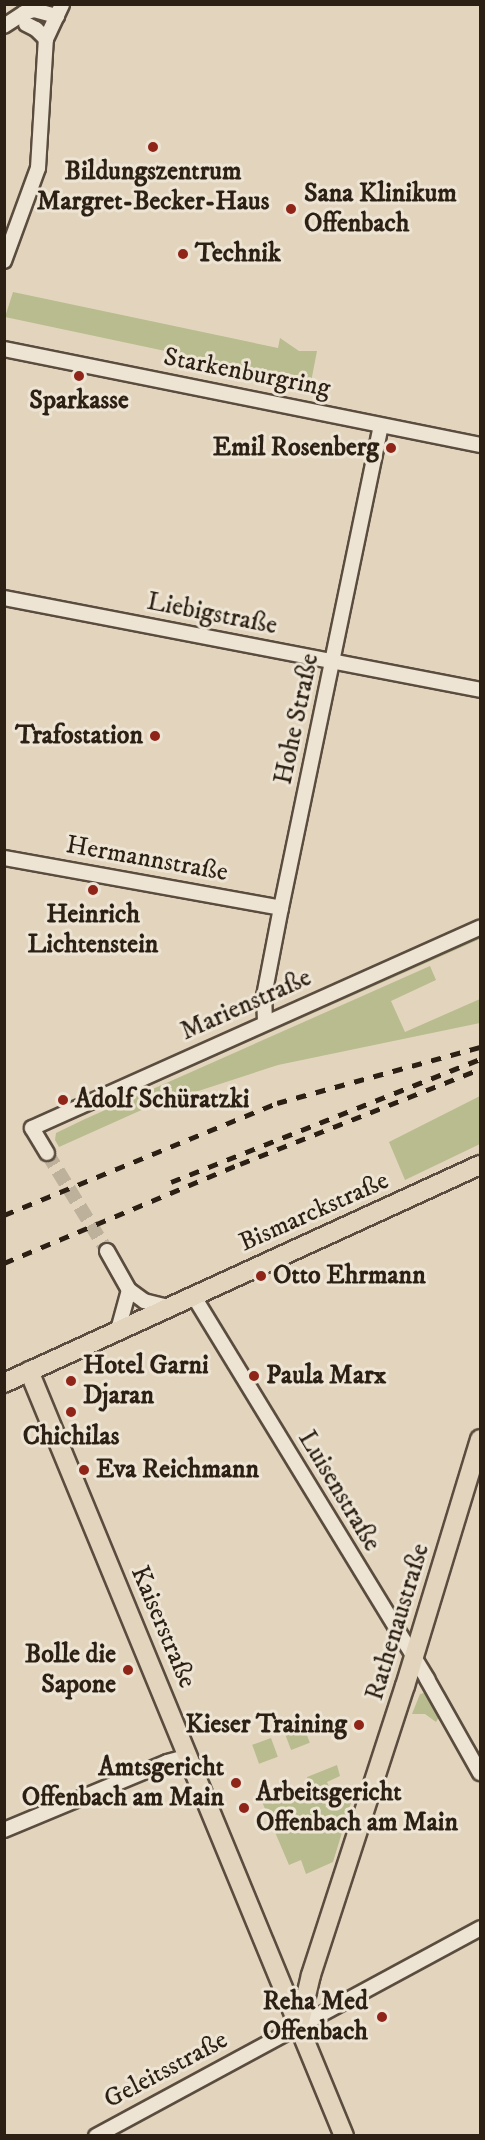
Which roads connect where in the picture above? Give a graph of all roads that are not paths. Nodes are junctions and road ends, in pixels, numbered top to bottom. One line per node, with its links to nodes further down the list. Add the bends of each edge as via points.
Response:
1 (60, 10): 2 (street); 4 (street)
2 (24, 14): 3 (street); 4 (street)
3 (4, 27)
4 (46, 39): 5 (street, via 38,168)
5 (4, 261)
6 (4, 349): 7 (street, Starkenburgring)
7 (381, 426): 8 (street, Starkenburgring); 10 (street, Hohe Straße)
8 (480, 446)
9 (4, 598): 10 (street, Liebigstraße)
10 (334, 663): 11 (street, Liebigstraße); 13 (street, Hohe Straße)
11 (480, 690)
12 (4, 858): 13 (street, Hermannstraße)
13 (281, 908): 15 (street, Hohe Straße, via 264,996)
14 (480, 928): 15 (street, Marienstraße)
15 (265, 1022): 16 (street, Marienstraße, via 32,1128)
16 (47, 1153)
17 (480, 1165): 20 (main road, Bismarckstraße)
18 (107, 1251): 19 (street)
19 (129, 1290): 21 (street, via 144,1301); 22 (street)
20 (193, 1295): 21 (main road, Bismarckstraße); 26 (street, Luisenstraße)
21 (168, 1307): 22 (main road, Bismarckstraße)
22 (118, 1330): 23 (main road, Bismarckstraße)
23 (29, 1371): 24 (main road, Bismarckstraße); 27 (main road, Kaiserstraße)
24 (4, 1383)
25 (480, 1439): 26 (main road, Rathenaustraße)
26 (414, 1659): 28 (street, Luisenstraße); 31 (main road, Rathenaustraße, via 311,1975)
27 (189, 1756): 29 (street); 31 (main road, Kaiserstraße)
28 (480, 1773)
29 (4, 1830)
30 (480, 1928): 31 (street, Geleitsstraße)
31 (299, 2026): 32 (street, Geleitsstraße); 33 (main road, Kaiserstraße)
32 (96, 2136)
33 (344, 2136)

